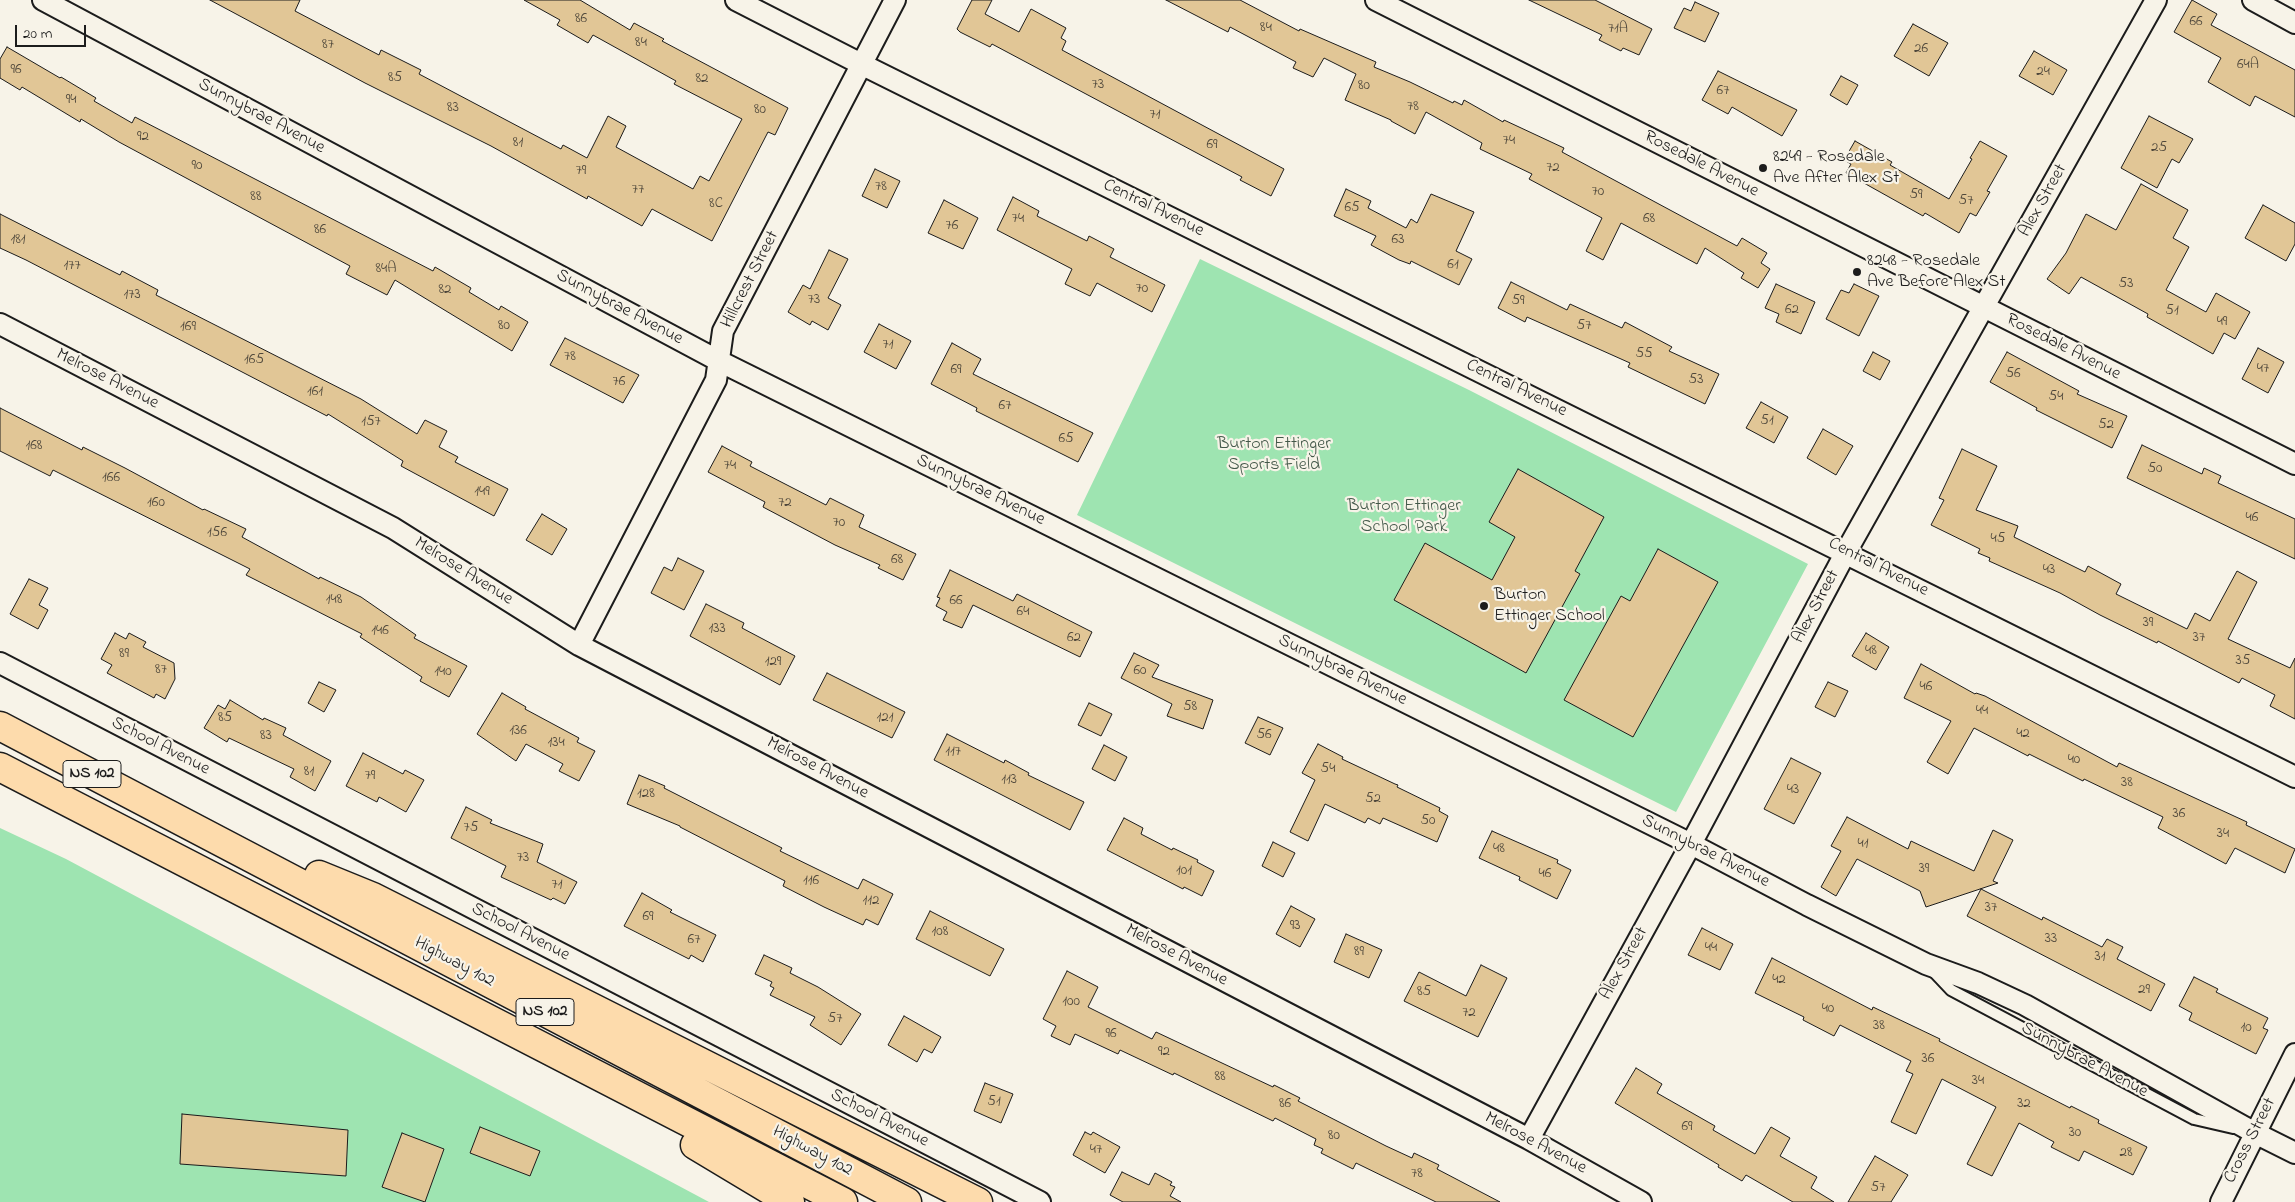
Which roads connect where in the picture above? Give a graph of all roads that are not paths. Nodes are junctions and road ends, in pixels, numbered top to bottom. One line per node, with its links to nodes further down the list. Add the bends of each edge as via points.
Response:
1 (43, 0): 11 (street, Sunnybrae Avenue)
2 (736, 0): 8 (street, Central Avenue)
3 (895, 0): 8 (street, Hillcrest Street)
4 (1376, 0): 9 (street, Rosedale Avenue)
5 (2156, 0): 9 (street, Alex Street)
6 (2253, 0): 7 (street)
7 (2295, 23)
8 (863, 65): 11 (street, Hillcrest Street, via 723,331); 13 (street, Central Avenue)
9 (1984, 308): 12 (street, Rosedale Avenue); 13 (street, Alex Street)
10 (0, 324): 14 (street, Melrose Avenue, via 393,528)
11 (719, 361): 14 (street, Hillcrest Street, via 716,380); 20 (street, Sunnybrae Avenue)
12 (2295, 464)
13 (1846, 552): 18 (street, Central Avenue); 20 (street, Alex Street)
14 (579, 645): 24 (street, Melrose Avenue)
15 (0, 663): 30 (street, School Avenue)
16 (0, 726): 19 (highway, Highway 102 / NS 102)
17 (0, 766): 21 (highway, Highway 102 / NS 102)
18 (2295, 776)
19 (184, 822): 28 (highway, Highway 102 / NS 102); 29 (highway, via 373,897)
20 (1691, 844): 23 (street, Sunnybrae Avenue, via 1926,964 2025,1005); 24 (street, Alex Street)
21 (484, 1018): 26 (highway); 27 (highway, Highway 102 / NS 102)
22 (2295, 1054): 23 (street, Cross Street)
23 (2255, 1133): 25 (street, Sunnybrae Avenue); 32 (street, Cross Street)
24 (1529, 1140): 31 (street, Melrose Avenue)
25 (2295, 1153)
26 (790, 1202)
27 (843, 1202)
28 (906, 1202)
29 (978, 1202)
30 (1040, 1202)
31 (1641, 1202)
32 (2221, 1202)

